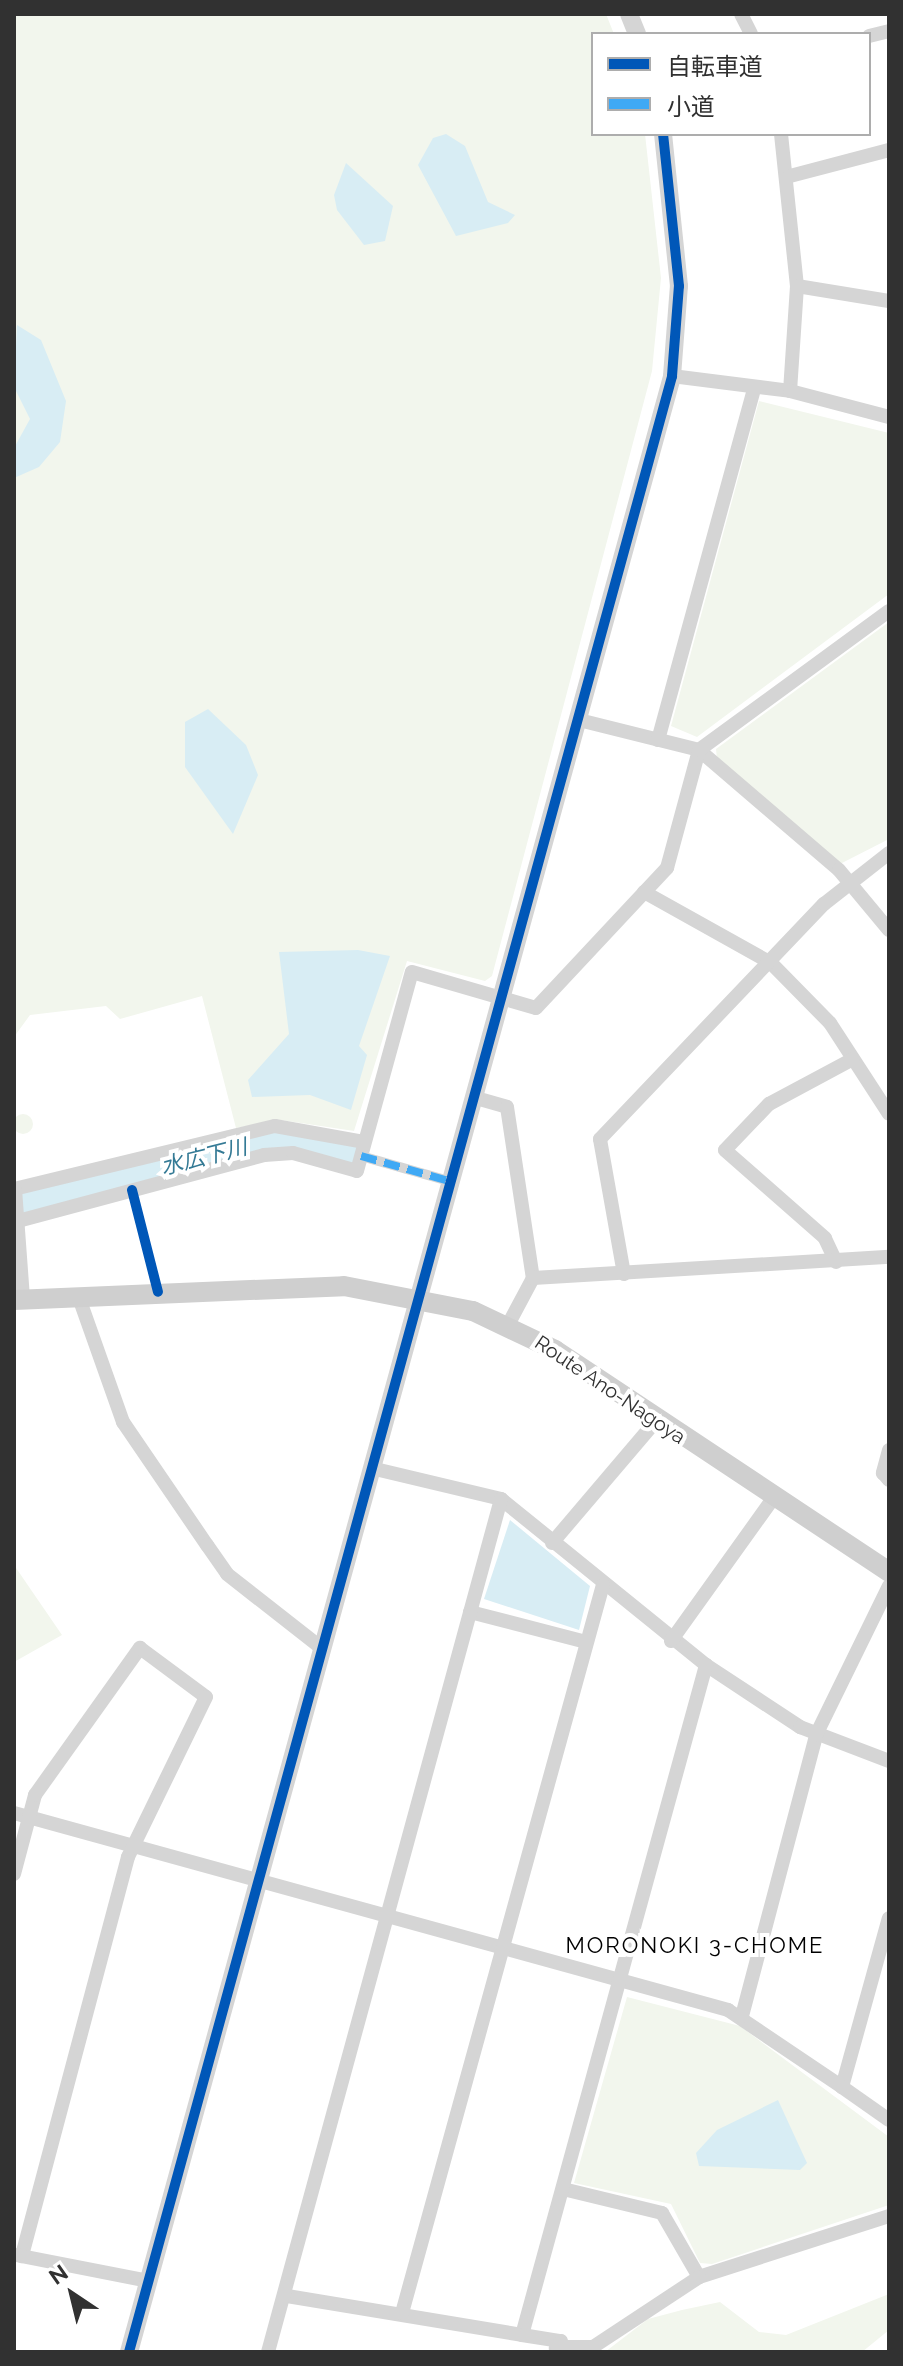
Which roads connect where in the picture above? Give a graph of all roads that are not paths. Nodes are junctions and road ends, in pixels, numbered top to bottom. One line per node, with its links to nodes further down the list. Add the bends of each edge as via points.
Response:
1 (741, 14): 2 (street)
2 (750, 32)
3 (663, 136): 9 (street, via 679,273)
4 (781, 136): 6 (street)
5 (889, 150): 6 (street)
6 (790, 176): 7 (street)
7 (797, 286): 8 (street); 10 (street)
8 (889, 301)
9 (672, 376): 11 (street); 14 (street)
10 (790, 391): 11 (street); 12 (street)
11 (753, 392): 15 (street)
12 (889, 417)
13 (889, 611): 16 (street)
14 (583, 721): 15 (street); 22 (street)
15 (658, 740): 16 (street)
16 (699, 750): 18 (street); 19 (street, via 667,868)
17 (889, 853): 18 (street)
18 (848, 880): 20 (street); 21 (street)
19 (644, 892): 21 (street); 22 (street, via 536,1008)
20 (889, 930)
21 (771, 963): 23 (street, via 830,1023); 32 (street, via 600,1139)
22 (505, 997): 24 (street); 26 (street, via 412,972)
23 (853, 1059): 25 (street); 31 (street, via 769,1104 725,1150 825,1238)
24 (476, 1098): 27 (street); 33 (street, via 507,1107)
25 (889, 1114)
26 (363, 1149): 27 (street); 28 (street, via 275,1126); 29 (street, via 357,1171 293,1153 264,1155)
27 (452, 1182): 35 (street)
28 (15, 1191): 29 (street)
29 (18, 1218): 36 (street)
30 (889, 1257): 31 (street)
31 (836, 1262): 32 (street)
32 (624, 1274): 33 (street)
33 (533, 1278): 37 (street)
34 (78, 1295): 35 (main road, Route Ano-Nagoya, via 289,1285); 36 (main road, Route Ano-Nagoya); 51 (street, via 123,1422 213,1555 227,1574)
35 (420, 1297): 37 (main road, Route Ano-Nagoya); 40 (street)
36 (19, 1299)
37 (508, 1325): 38 (main road, Route Ano-Nagoya)
38 (656, 1421): 43 (main road, Route Ano-Nagoya); 44 (street)
39 (889, 1450): 41 (street, via 883,1473)
40 (371, 1468): 42 (street); 51 (street)
41 (889, 1480)
42 (501, 1499): 44 (street); 48 (street)
43 (772, 1500): 45 (main road, Route Ano-Nagoya); 49 (street)
44 (552, 1543): 46 (street)
45 (889, 1572)
46 (603, 1585): 49 (street); 50 (street)
47 (889, 1586): 53 (street)
48 (470, 1612): 50 (street); 60 (street)
49 (671, 1641): 52 (street)
50 (586, 1642): 62 (street)
51 (320, 1647): 59 (street)
52 (706, 1665): 53 (street); 64 (street)
53 (816, 1735): 54 (street); 65 (street)
54 (889, 1761)
55 (14, 1813): 56 (street)
56 (30, 1818): 57 (street); 57 (street, via 56,1761 140,1648 206,1697); 58 (street)
57 (132, 1846): 59 (street); 70 (street)
58 (14, 1874)
59 (258, 1883): 60 (street); 72 (street)
60 (387, 1917): 62 (street); 73 (street)
61 (889, 1918): 63 (street)
62 (502, 1950): 64 (street); 74 (street)
63 (883, 1965): 66 (street)
64 (619, 1980): 65 (street); 68 (street)
65 (742, 2016): 66 (street)
66 (842, 2087): 67 (street)
67 (889, 2120)
68 (563, 2189): 71 (street, via 662,2213); 75 (street)
69 (889, 2216): 71 (street)
70 (18, 2255): 72 (street)
71 (699, 2277): 76 (street, via 593,2347)
72 (149, 2281): 77 (street)
73 (287, 2296): 74 (street); 78 (street)
74 (402, 2313): 75 (street)
75 (522, 2335): 76 (street, via 561,2341)
76 (556, 2349)
77 (129, 2352)
78 (268, 2352)

